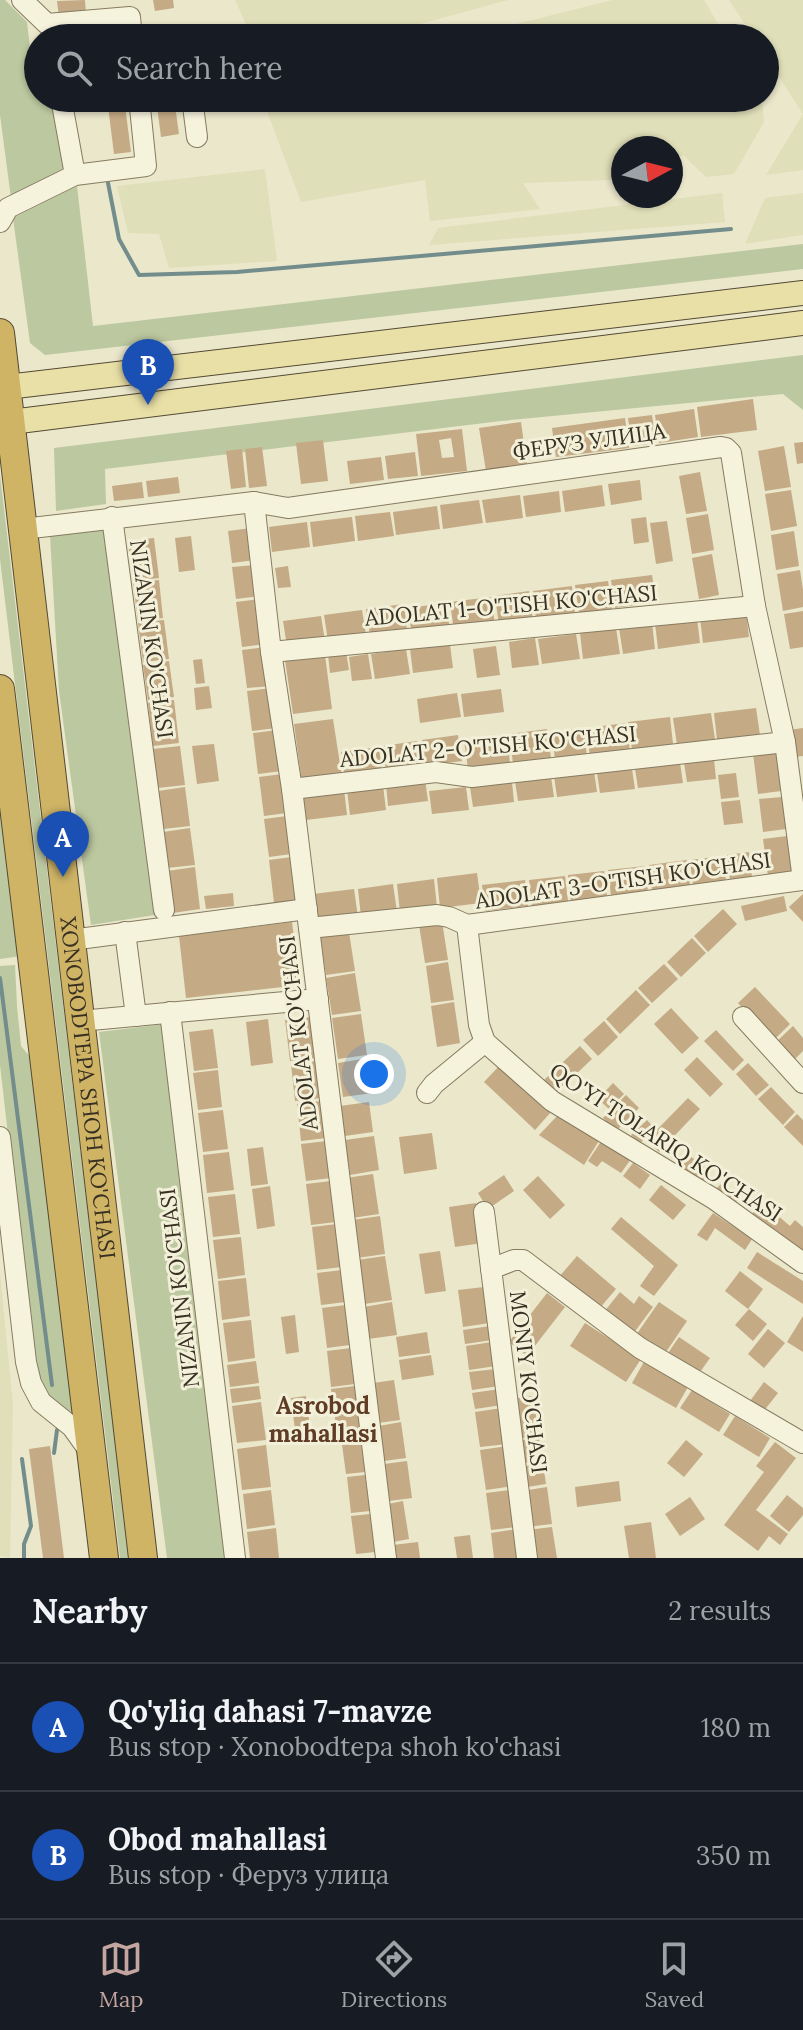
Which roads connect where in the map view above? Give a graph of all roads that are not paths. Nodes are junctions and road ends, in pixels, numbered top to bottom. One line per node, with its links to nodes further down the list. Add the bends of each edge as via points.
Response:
1 (22, 0): 2 (street)
2 (42, 24)
3 (89, 24): 4 (street, via 130,17)
4 (131, 24)
5 (64, 112): 9 (street)
6 (140, 112): 9 (street, via 146,166)
7 (194, 112): 8 (street)
8 (197, 137)
9 (75, 175): 10 (street, via 8,208)
10 (0, 222)
11 (803, 293): 14 (main road)
12 (803, 323): 15 (main road)
13 (0, 333): 14 (highway, XONOBODTEPA SHOH KO'CHASI)
14 (3, 389): 15 (highway, XONOBODTEPA SHOH KO'CHASI)
15 (5, 420): 18 (highway, XONOBODTEPA SHOH KO'CHASI)
16 (254, 502): 17 (street, ФЕРУЗ УЛИЦА); 19 (street, ФЕРУЗ УЛИЦА, via 288,508 726,448 731,453); 20 (street, ADOLAT KO'CHASI)
17 (112, 517): 18 (street, ФЕРУЗ УЛИЦА); 26 (street, NIZANIN KO'CHASI)
18 (23, 529): 30 (highway, XONOBODTEPA SHOH KO'CHASI)
19 (755, 606): 20 (street, ADOLAT 1-O'TISH KO'CHASI); 22 (street, ФЕРУЗ УЛИЦА)
20 (271, 652): 23 (street, ADOLAT KO'CHASI)
21 (0, 689): 24 (highway, XONOBODTEPA SHOH KO'CHASI)
22 (785, 742): 23 (street, ADOLAT 2-O'TISH KO'CHASI, via 472,777 436,772); 25 (street, ФЕРУЗ УЛИЦА)
23 (292, 789): 27 (street, ADOLAT KO'CHASI)
24 (7, 800): 45 (highway, XONOBODTEPA SHOH KO'CHASI)
25 (803, 880): 28 (street, ADOLAT 3-O'TISH KO'CHASI)
26 (164, 910)
27 (308, 918): 28 (street, ADOLAT 3-O'TISH KO'CHASI, via 437,915); 29 (street, ADOLAT 3-O'TISH KO'CHASI); 31 (street, ADOLAT KO'CHASI)
28 (467, 925): 36 (street)
29 (125, 932): 30 (street, ADOLAT 3-O'TISH KO'CHASI); 33 (street)
30 (71, 940): 35 (highway, XONOBODTEPA SHOH KO'CHASI)
31 (318, 999): 32 (street); 49 (street, ADOLAT KO'CHASI)
32 (170, 1012): 33 (street); 48 (street, NIZANIN KO'CHASI)
33 (136, 1016): 35 (street)
34 (743, 1017): 37 (street)
35 (80, 1021): 47 (highway, XONOBODTEPA SHOH KO'CHASI)
36 (485, 1042): 38 (street); 42 (street, QO'YI TOLARIQ KO'CHASI, via 552,1101 714,1199)
37 (803, 1083)
38 (427, 1093)
39 (0, 1137): 40 (street)
40 (2, 1178): 45 (street, via 31,1383 41,1402 72,1427)
41 (484, 1212): 43 (street, MONIY KO'CHASI)
42 (803, 1263)
43 (491, 1269): 44 (street, via 523,1260 640,1348); 50 (street, MONIY KO'CHASI)
44 (803, 1443)
45 (91, 1453): 46 (highway, XONOBODTEPA SHOH KO'CHASI)
46 (104, 1558)
47 (143, 1558)
48 (235, 1558)
49 (386, 1558)
50 (527, 1558)

